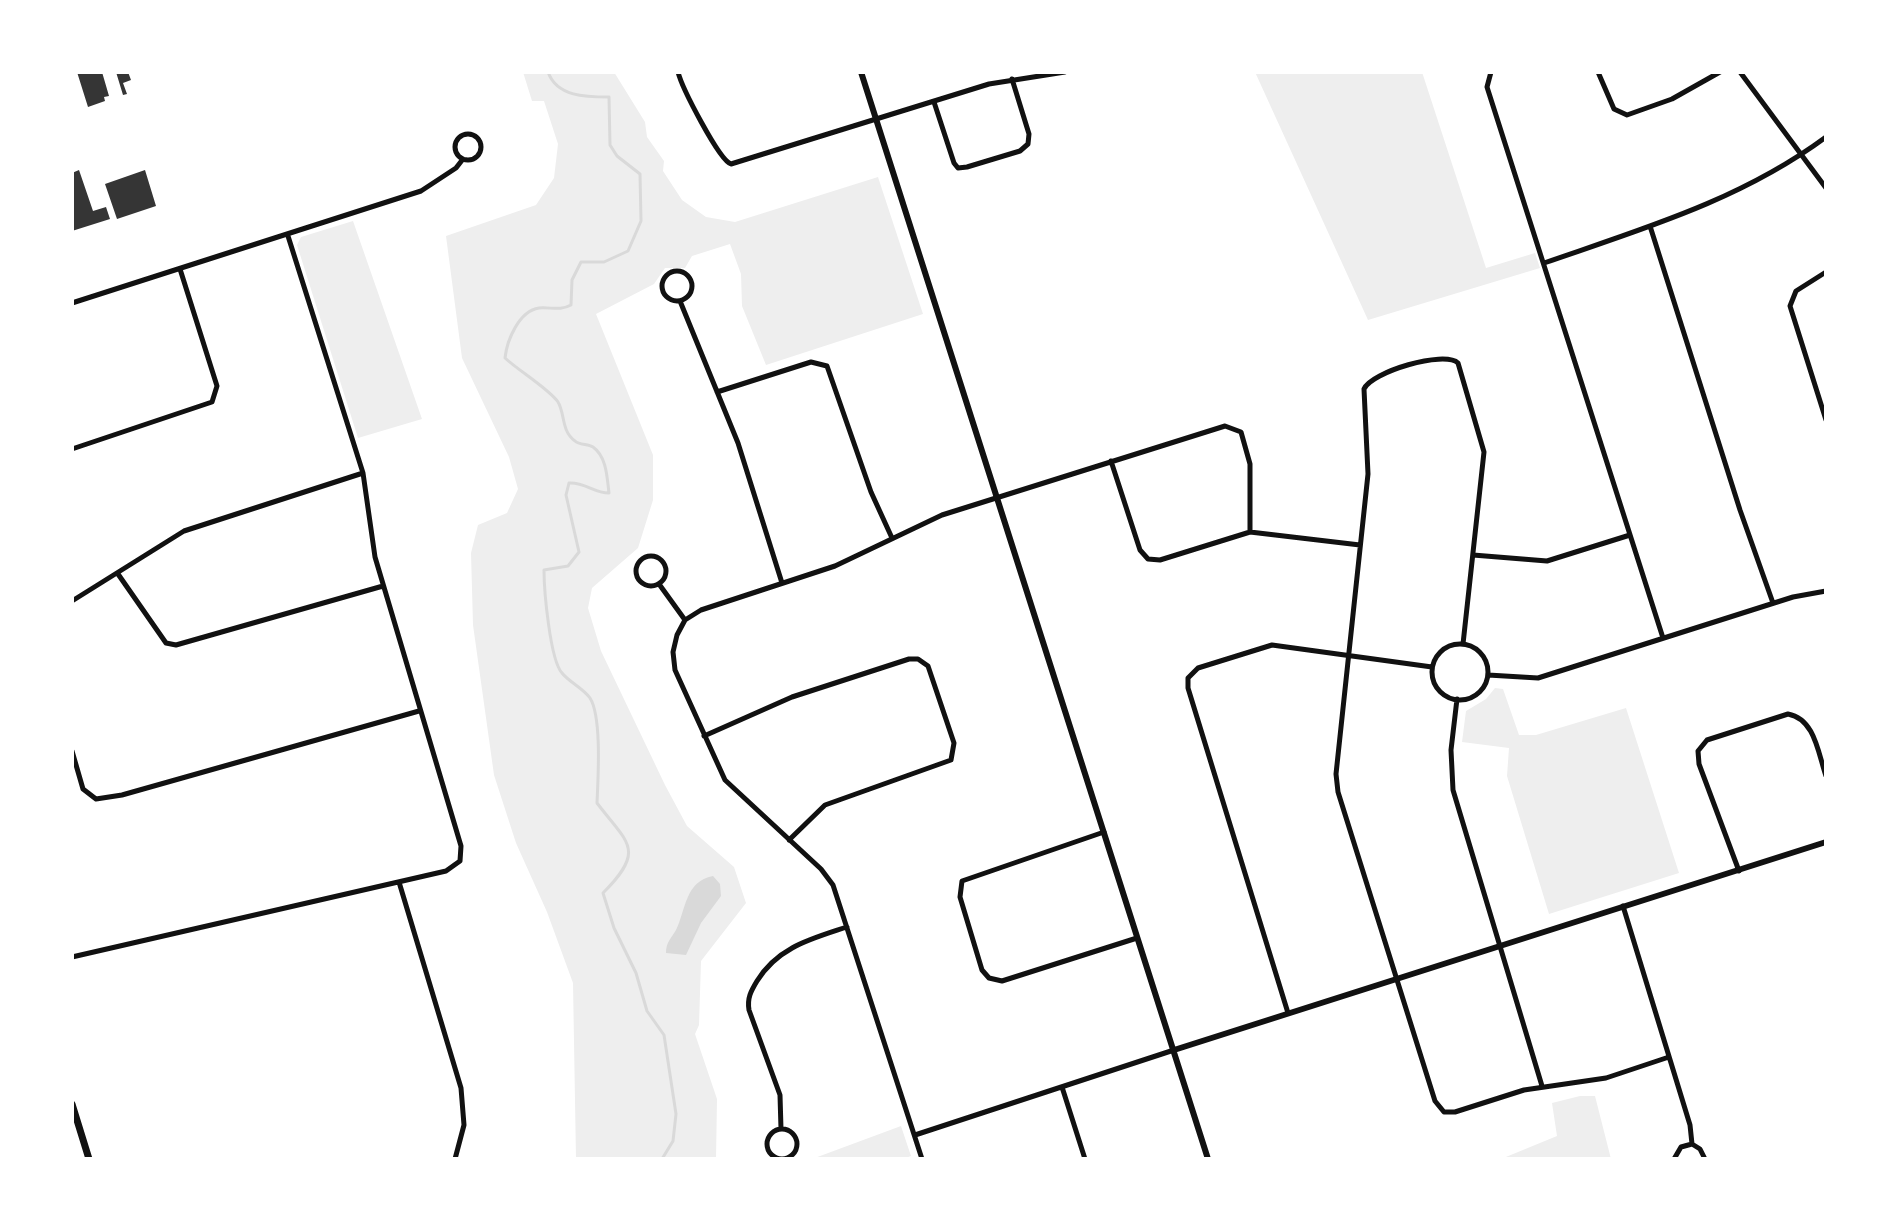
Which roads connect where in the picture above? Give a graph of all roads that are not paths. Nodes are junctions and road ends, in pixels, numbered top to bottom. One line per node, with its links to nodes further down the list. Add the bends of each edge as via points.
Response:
1 (678, 72): 10 (street, via 684,94 727,163)
2 (861, 72): 10 (street)
3 (1065, 72): 8 (street)
4 (1491, 72): 17 (street, via 1487,87)
5 (1598, 72): 6 (street, via 1614,109 1627,115 1672,99)
6 (1720, 72)
7 (1740, 72): 12 (street)
8 (1012, 79): 9 (street); 9 (street, via 1028,144 967,167 954,163)
9 (934, 102): 10 (street)
10 (876, 121): 27 (street)
11 (1826, 137): 12 (street)
12 (1801, 155): 14 (street); 15 (street, via 1727,197)
13 (463, 159): 13 (street, via 476,158 481,151 475,135 465,134 456,142); 16 (street, via 421,191)
14 (1826, 188)
15 (1650, 226): 17 (street); 39 (street)
16 (288, 236): 18 (street); 26 (street)
17 (1544, 263): 29 (street)
18 (180, 269): 21 (street); 24 (street, via 217,386 212,402)
19 (1826, 272): 23 (street, via 1796,291 1790,306)
20 (680, 301): 20 (street, via 662,290 673,272 683,272 692,283 689,296); 22 (street)
21 (72, 303)
22 (717, 392): 30 (street, via 811,362 827,366); 34 (street)
23 (1826, 420)
24 (72, 449)
25 (1111, 461): 27 (street); 28 (street, via 1140,550 1148,559 1164,559); 28 (street, via 1220,427 1236,427 1250,460)
26 (363, 473): 33 (street, via 184,531); 36 (street)
27 (996, 498): 30 (street); 51 (street)
28 (1250, 532): 31 (street)
29 (1630, 535): 32 (street, via 1547,561); 41 (street)
30 (892, 538): 34 (street, via 835,566)
31 (1360, 545): 32 (street, via 1368,460 1365,385 1375,377 1447,356 1459,366 1484,446); 43 (street)
32 (1473, 555): 42 (street)
33 (118, 574): 36 (street, via 166,643 176,645); 38 (street)
34 (782, 583): 40 (street, via 705,608)
35 (659, 584): 35 (street, via 650,586 638,579 642,558 653,556 665,565); 40 (street)
36 (383, 586): 47 (street)
37 (1826, 591): 39 (street)
38 (72, 601)
39 (1773, 603): 41 (street)
40 (685, 620): 48 (street, via 674,642 673,663)
41 (1663, 638): 45 (street, via 1533,679)
42 (1463, 644): 44 (street, via 1440,652); 45 (street, via 1484,658)
43 (1349, 655): 44 (street); 61 (street, via 1336,783); 62 (street, via 1266,645 1198,668 1187,681)
44 (1432, 667): 46 (street, via 1437,689)
45 (1488, 675): 46 (street, via 1474,696)
46 (1457, 699): 59 (street, via 1452,781)
47 (419, 711): 49 (street, via 96,799 83,789); 55 (street, via 461,846 460,861 446,871)
48 (704, 736): 52 (street, via 727,783); 52 (street, via 792,697 909,659 928,666 954,743 951,760 825,805)
49 (72, 751)
50 (1826, 776): 54 (street, via 1808,723 1800,716 1788,714 1707,740 1698,751 1699,764)
51 (1104, 832): 58 (street); 58 (street, via 962,881 960,897 982,970 1002,981)
52 (789, 840): 57 (street, via 828,877)
53 (1826, 842): 54 (street)
54 (1739, 871): 56 (street)
55 (399, 882): 60 (street); 72 (street, via 461,1088 464,1125)
56 (1623, 906): 59 (street); 64 (street)
57 (847, 927): 68 (street, via 783,951 748,998 780,1095); 69 (street)
58 (1137, 938): 63 (street)
59 (1501, 945): 61 (street); 65 (street)
60 (72, 957)
61 (1397, 978): 62 (street); 65 (street, via 1435,1101 1444,1112)
62 (1288, 1013): 63 (street)
63 (1174, 1050): 66 (street); 75 (street)
64 (1669, 1057): 65 (street, via 1592,1081); 70 (street)
65 (1542, 1086)
66 (1062, 1087): 69 (street); 74 (street)
67 (72, 1104): 71 (main road)
68 (781, 1129): 68 (street, via 772,1133 768,1147 776,1157 786,1158 796,1150 797,1140)
69 (915, 1135): 73 (street)
70 (1692, 1144): 76 (street, via 1681,1147); 77 (street)
71 (89, 1159)
72 (455, 1159)
73 (922, 1159)
74 (1085, 1159)
75 (1208, 1159)
76 (1674, 1159)
77 (1705, 1159)

